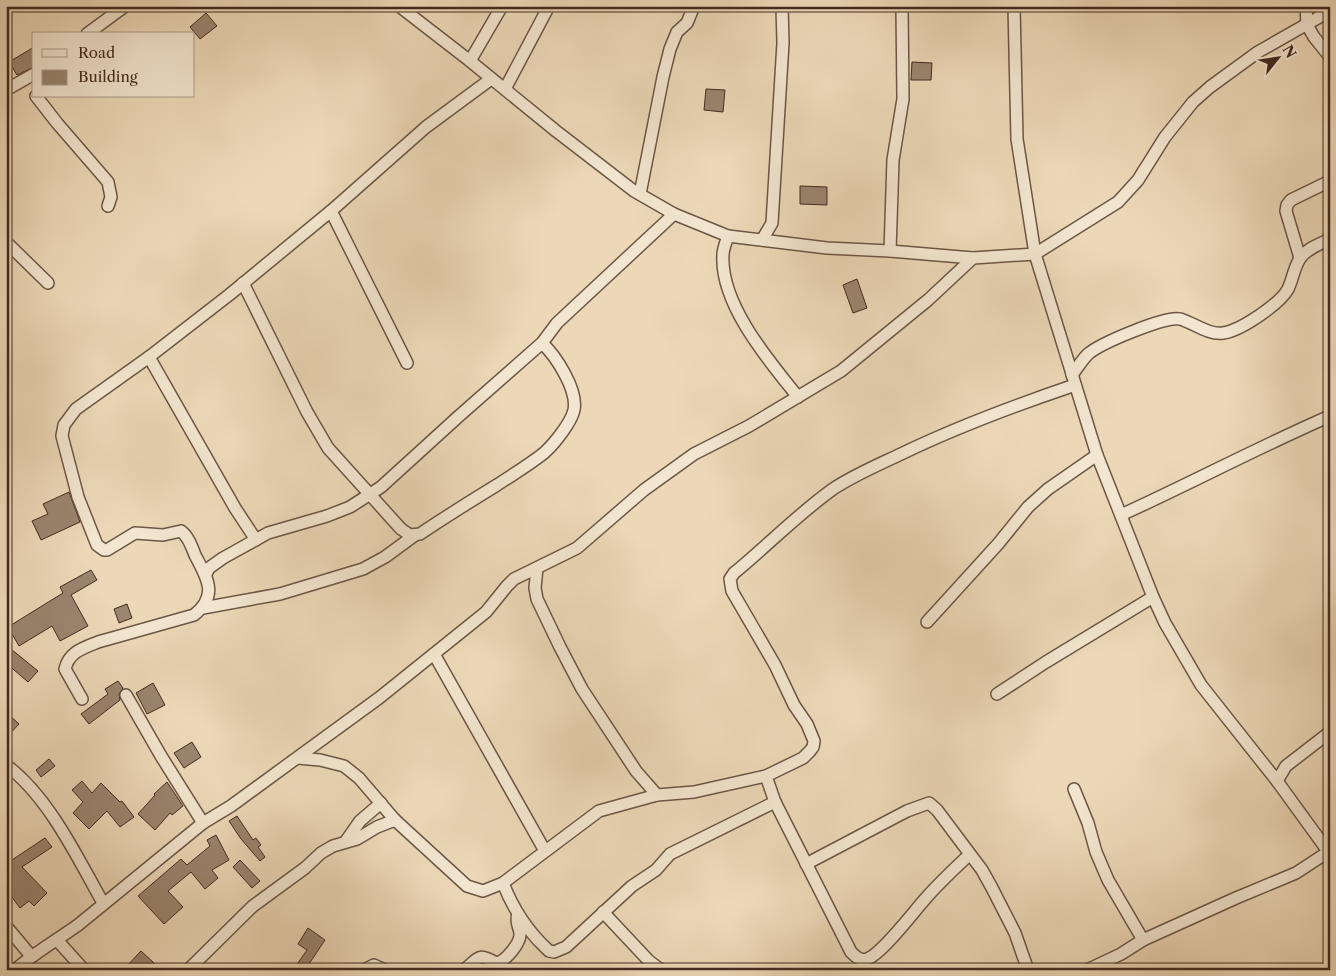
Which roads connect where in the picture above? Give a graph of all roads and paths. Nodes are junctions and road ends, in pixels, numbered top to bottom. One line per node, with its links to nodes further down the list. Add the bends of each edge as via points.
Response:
1 (125, 6): 12 (street)
2 (399, 6): 14 (street)
3 (502, 6): 14 (street)
4 (549, 6): 18 (street)
5 (694, 6): 21 (street, via 670,49)
6 (782, 6): 25 (street)
7 (902, 6): 31 (street, via 902,99 893,160)
8 (1014, 6): 32 (street, via 1016,139)
9 (1306, 6): 11 (street)
10 (1330, 11): 11 (street)
11 (1307, 25): 13 (street); 32 (street, via 1258,52 1210,87 1181,116 1138,180 1118,202)
12 (90, 32)
13 (1330, 57)
14 (470, 61): 16 (street)
15 (29, 77): 17 (street)
16 (491, 79): 18 (street); 23 (street, via 426,127)
17 (6, 90)
18 (504, 90): 21 (street)
19 (38, 98): 22 (street, via 108,182 111,197)
20 (1330, 181): 34 (street, via 1287,205)
21 (640, 194): 24 (street)
22 (108, 206)
23 (331, 211): 36 (street); 39 (street)
24 (674, 214): 26 (street); 37 (street, via 557,322)
25 (772, 223): 28 (street); 30 (street)
26 (728, 236): 28 (street); 41 (street, via 723,266 736,306 749,332)
27 (1330, 239): 34 (street)
28 (762, 240): 30 (street)
29 (6, 242): 35 (street)
30 (783, 243): 31 (street)
31 (890, 251): 33 (street)
32 (1035, 254): 33 (street); 40 (street)
33 (974, 258): 41 (street, via 852,362)
34 (1300, 258): 40 (street, via 1281,299 1240,327 1223,333 1180,319 1164,321 1096,348 1088,354)
35 (48, 283)
36 (243, 283): 38 (street); 44 (street, via 328,448)
37 (542, 343): 44 (street); 46 (street, via 561,367 570,387 575,408 569,421 555,441 532,462)
38 (149, 358): 47 (street, via 234,508); 49 (street, via 76,409 64,425 62,436 78,497 100,548 110,549 135,534 164,536 182,531)
39 (407, 363)
40 (1074, 380): 43 (street); 60 (street, via 934,438 862,472 807,509 734,573 730,580 732,590 814,741 803,758)
41 (798, 397): 48 (street, via 694,454 644,490 577,548)
42 (1330, 416): 45 (street)
43 (1097, 455): 45 (street); 52 (street, via 1028,507)
44 (370, 495): 46 (street, via 400,529); 47 (street, via 350,507 268,533)
45 (1121, 515): 50 (street)
46 (415, 535): 51 (street, via 363,570 280,594)
47 (256, 540): 49 (street, via 223,558)
48 (536, 568): 53 (street, via 514,580 486,612); 63 (street, via 537,599 567,661 636,771)
49 (206, 574): 51 (street, via 208,597)
50 (1152, 597): 54 (street); 61 (street, via 1201,685)
51 (203, 608): 56 (street, via 194,614 84,647 73,655 67,660 65,669)
52 (927, 622)
53 (434, 654): 58 (street); 69 (street)
54 (997, 694)
55 (126, 695): 67 (street)
56 (82, 699)
57 (1330, 732): 61 (street, via 1286,766)
58 (298, 758): 65 (street, via 344,766); 67 (street)
59 (6, 765): 74 (street, via 29,786 68,838)
60 (766, 776): 63 (street, via 694,792); 64 (street)
61 (1277, 781): 70 (street)
62 (1074, 789): 79 (street, via 1108,880)
63 (657, 795): 69 (street, via 598,811)
64 (774, 802): 72 (street); 75 (street, via 670,854 656,870)
65 (381, 803): 66 (street); 68 (street, via 360,821)
66 (396, 820): 68 (street); 73 (street, via 467,886 483,891)
67 (203, 823): 74 (street)
68 (346, 842): 84 (street, via 321,853 253,906)
69 (546, 851): 73 (street)
70 (1329, 853): 79 (street, via 1296,873)
71 (969, 854): 72 (street, via 929,803 907,811); 72 (street, via 885,944 869,958 862,959 851,952); 89 (street, via 982,870 1011,925)
72 (806, 864)
73 (502, 883): 76 (street)
74 (102, 903): 78 (street)
75 (603, 912): 76 (street, via 566,947 554,952 543,945); 88 (street)
76 (518, 914): 87 (street, via 520,938 509,955 500,963 481,957)
77 (6, 926): 80 (street)
78 (56, 940): 80 (street); 83 (street)
79 (1143, 940): 90 (street)
80 (31, 956): 82 (street)
81 (1330, 967): 91 (street)
82 (15, 970)
83 (84, 970)
84 (188, 970)
85 (364, 970): 86 (street, via 374,965)
86 (385, 970)
87 (464, 970)
88 (661, 970)
89 (1028, 970)
90 (1087, 970)
91 (1324, 970)

